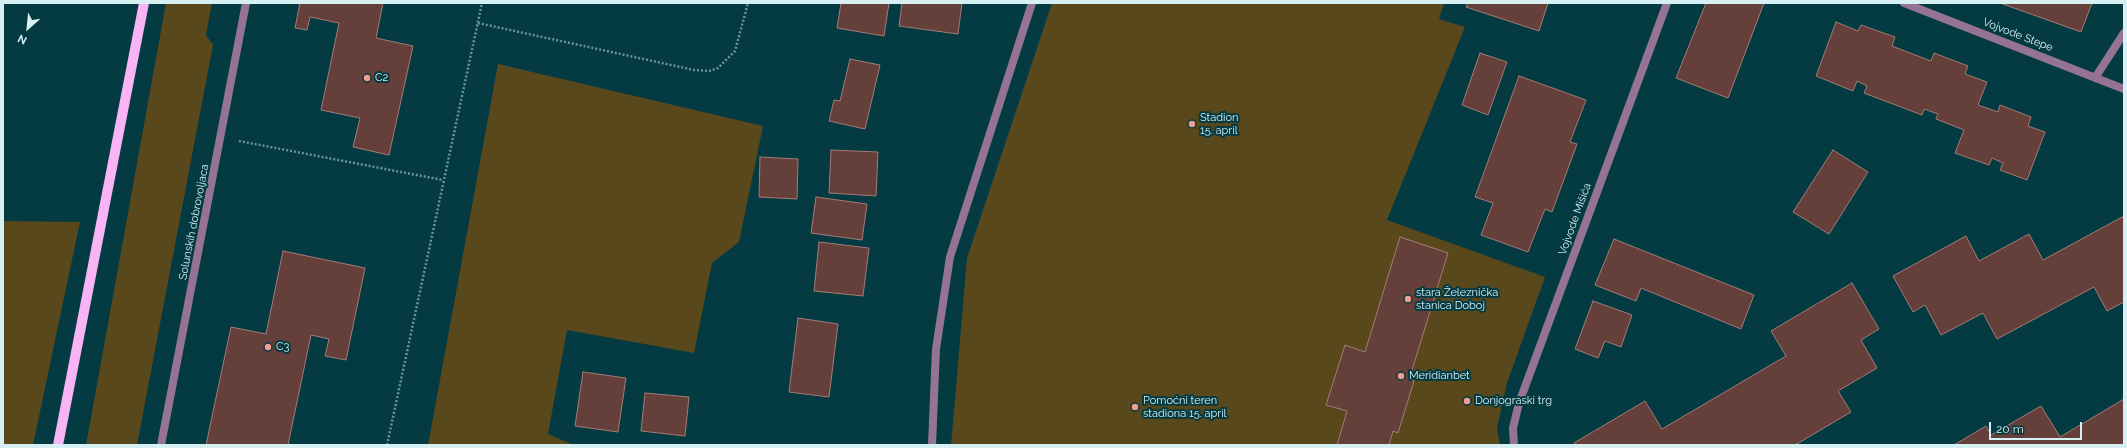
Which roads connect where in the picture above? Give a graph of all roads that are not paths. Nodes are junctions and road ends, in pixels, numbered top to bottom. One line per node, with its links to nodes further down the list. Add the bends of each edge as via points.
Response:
1 (144, 3): 9 (main road)
2 (246, 3): 10 (street, Solunskih dobrovoljaca)
3 (1032, 3): 11 (street, via 950,257 936,349)
4 (1667, 3): 12 (street, Vojvode Mišića, via 1519,403 1514,428)
5 (1904, 3): 7 (street, Vojvode Stepe)
6 (2124, 33): 7 (street)
7 (2096, 78): 8 (street, Vojvode Stepe)
8 (2124, 89)
9 (58, 445)
10 (161, 445)
11 (932, 445)
12 (1514, 445)

